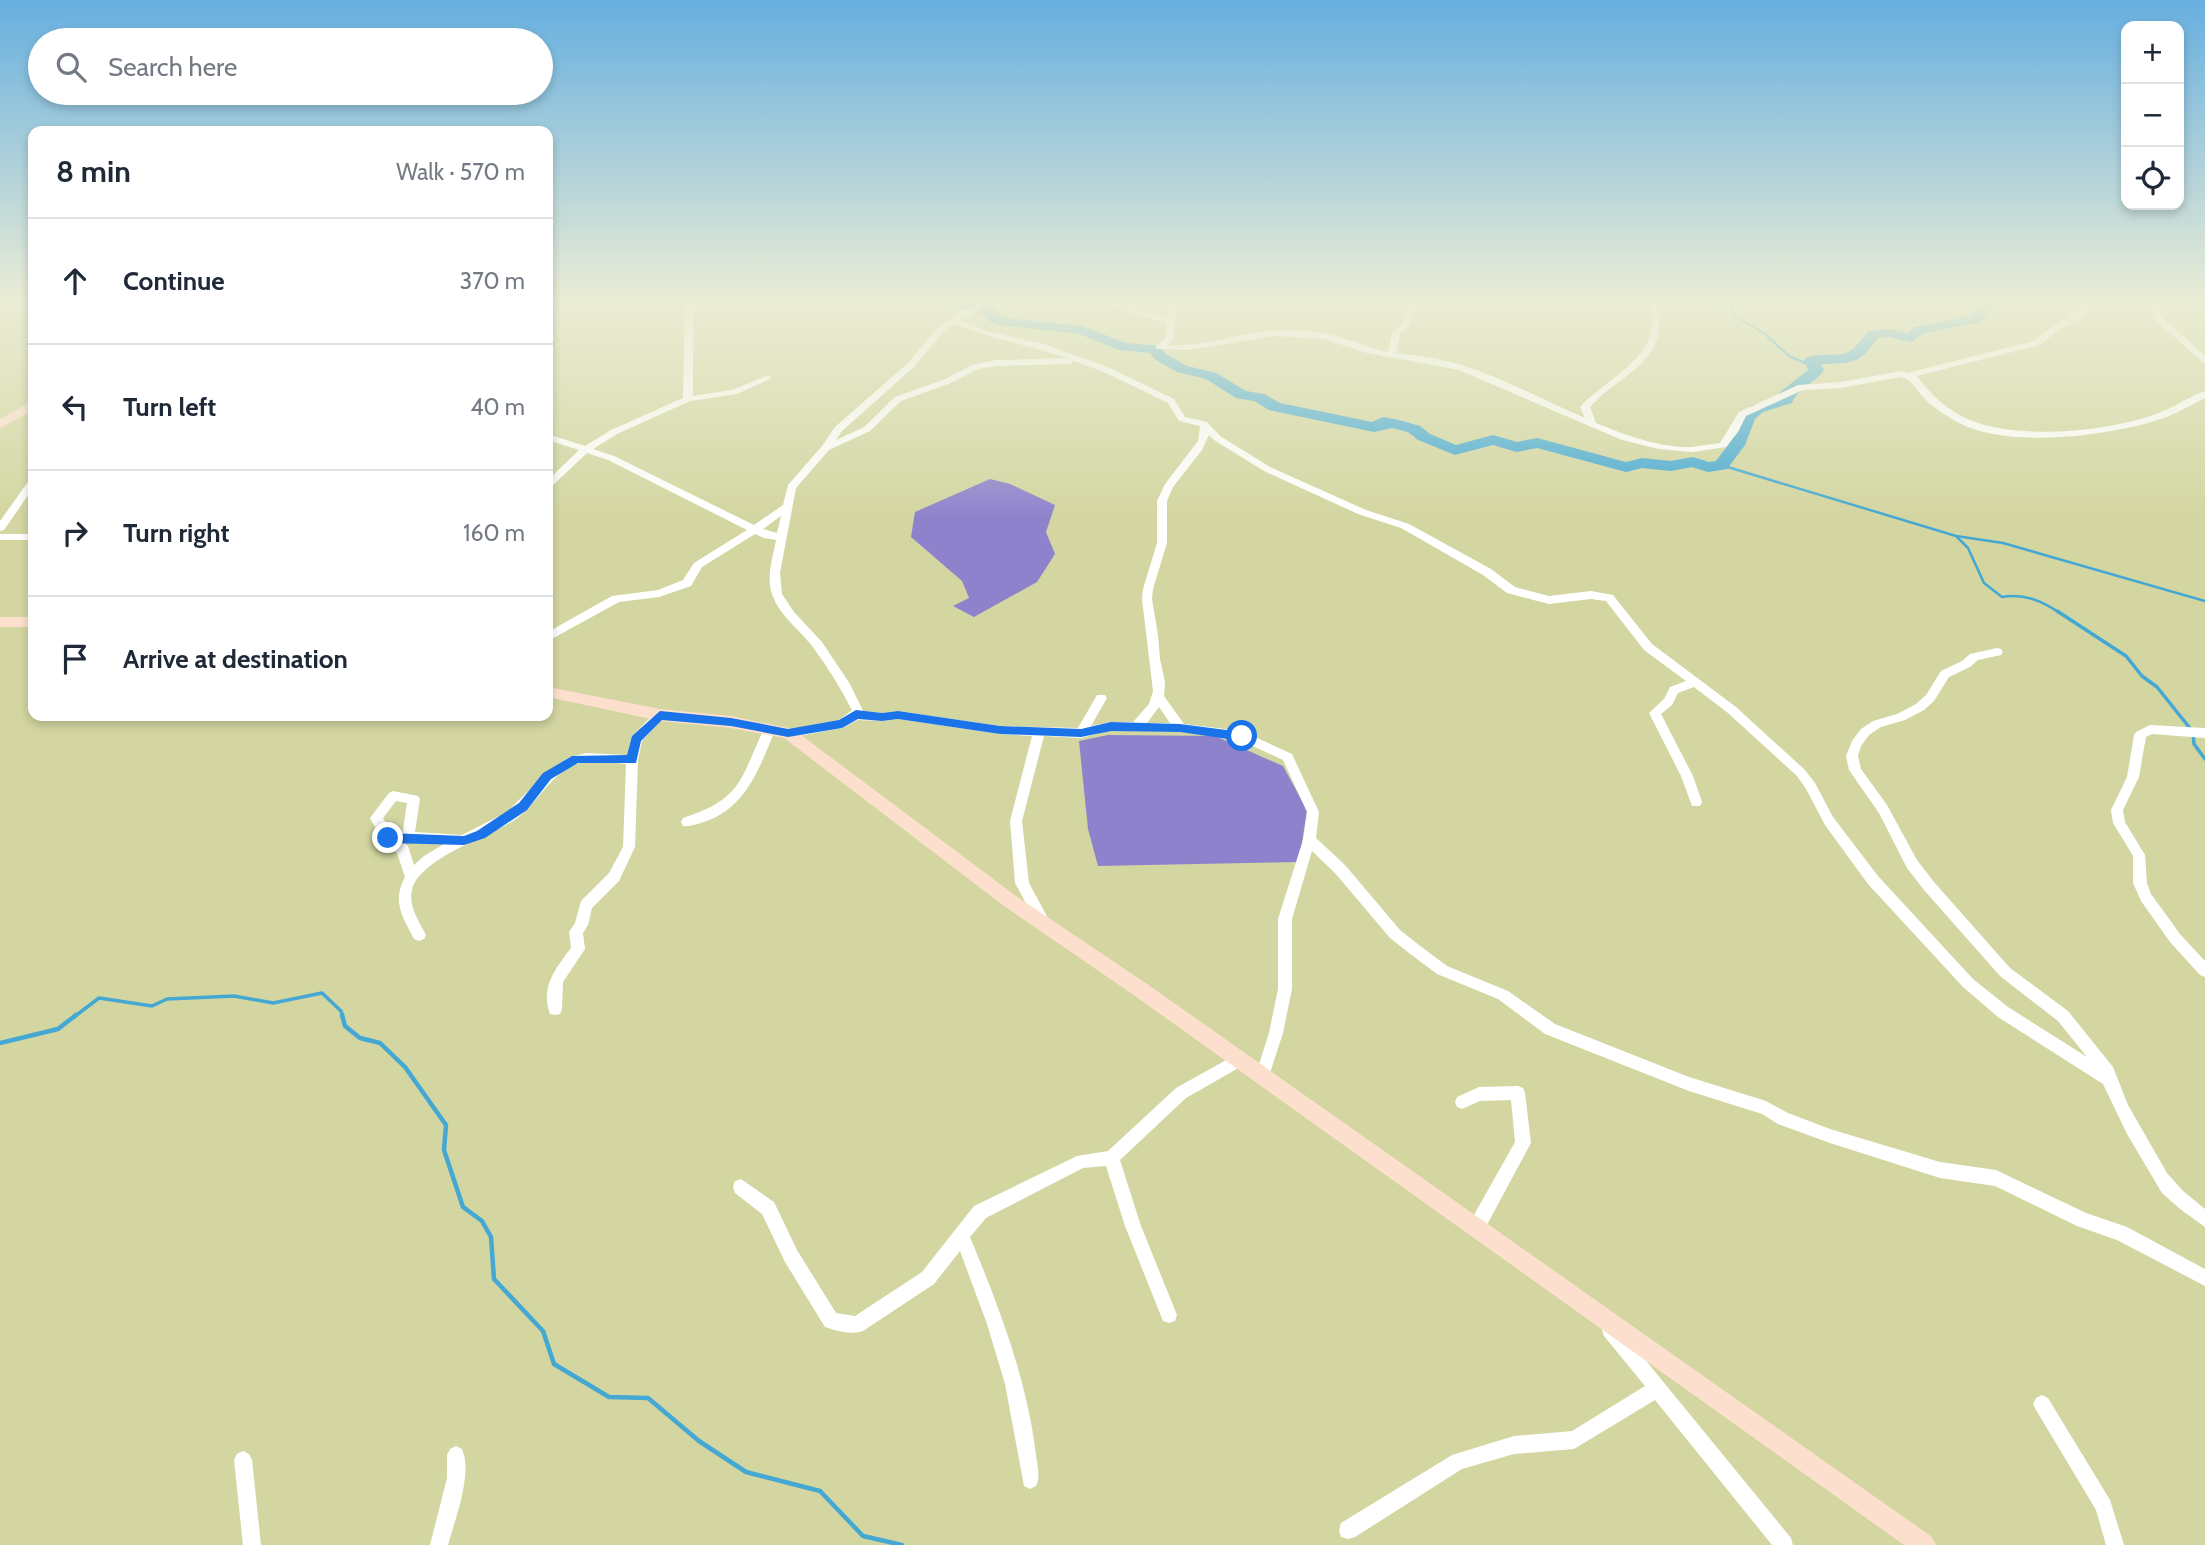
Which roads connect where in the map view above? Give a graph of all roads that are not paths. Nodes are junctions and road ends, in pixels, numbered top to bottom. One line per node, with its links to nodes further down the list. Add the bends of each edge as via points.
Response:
1 (688, 375): 10 (street)
2 (899, 375): 16 (street, via 838,429)
3 (959, 375): 16 (street, via 898,400 867,429)
4 (1118, 375): 14 (street, via 1171,401 1182,419)
5 (1478, 375): 12 (street)
6 (1622, 375): 12 (street, via 1585,407)
7 (1908, 375): 9 (street, via 1928,397 1963,421 2015,434 2077,433 2126,425 2160,416); 12 (street, via 1801,387 1749,408 1718,447 1653,445)
8 (768, 378): 10 (street, via 733,392)
9 (2205, 394)
10 (688, 398): 17 (street)
11 (28, 409): 13 (street)
12 (1591, 423)
13 (0, 424)
14 (1204, 424): 30 (street, via 1217,438 1267,469 1405,526 1511,590 1549,600 1591,595 1609,598 1647,647); 33 (street, via 1205,441 1163,496 1162,543 1147,592 1154,661 1160,671)
15 (553, 439): 17 (street)
16 (826, 448): 20 (street, via 791,487)
17 (585, 450): 18 (street); 22 (street, via 611,458)
18 (553, 480)
19 (28, 488): 21 (street)
20 (786, 507): 22 (street); 25 (street)
21 (0, 528)
22 (756, 529): 25 (street); 28 (street, via 705,559 688,583 660,593 615,599)
23 (0, 537): 24 (street)
24 (28, 537)
25 (780, 537): 35 (street, via 774,581 777,594 846,687 858,710)
26 (0, 622): 27 (street)
27 (28, 622)
28 (553, 634)
29 (1997, 652): 56 (street, via 1974,657 1945,674 1920,706 1865,733 1852,756 1855,770 1929,886 2005,972 2063,1016 2096,1055)
30 (1696, 682): 43 (street, via 1674,690 1655,713); 56 (street, via 1801,773 1829,821 1873,880 1968,983 2003,1012)
31 (553, 693): 34 (street)
32 (1101, 698): 40 (street)
33 (1159, 698): 36 (street); 37 (street)
34 (660, 715): 38 (street); 42 (street, via 636,739)
35 (856, 715): 38 (street, via 842,724); 39 (street, via 898,715)
36 (1135, 727): 37 (street); 40 (street, via 1111,726)
37 (1180, 728): 47 (street, via 1242,736 1288,757 1313,812)
38 (779, 731): 44 (street, via 745,788 732,801); 50 (street)
39 (1039, 731): 40 (street); 50 (street, via 1016,821 1022,883)
40 (1081, 733)
41 (2205, 733): 52 (street, via 2150,729 2140,735 2133,777 2117,810 2119,823 2139,855 2140,883 2146,897)
42 (632, 760): 48 (street, via 576,759 547,776 523,807); 53 (street, via 629,848 614,877 586,905 576,932 578,949 556,980)
43 (1696, 802)
44 (687, 822)
45 (408, 837): 46 (street); 46 (street, via 414,799 393,796 376,818); 48 (street)
46 (388, 838): 49 (street, via 403,850)
47 (1309, 840): 55 (street, via 1285,919 1285,989); 63 (street, via 1395,934 1442,970 1503,995 1550,1030 1689,1084 1766,1108 1830,1136 1940,1170 1996,1178 2121,1233)
48 (464, 841): 49 (street, via 430,856)
49 (411, 875): 51 (street, via 405,899 407,919)
50 (1046, 926): 54 (street)
51 (419, 935)
52 (2205, 971)
53 (555, 1009)
54 (1237, 1060): 55 (street); 58 (street, via 1181,1093)
55 (1262, 1077): 61 (street)
56 (2107, 1078): 60 (street, via 2168,1187)
57 (1462, 1102): 61 (street, via 1479,1094 1518,1093 1523,1143)
58 (1111, 1158): 62 (street, via 1082,1161 980,1212); 64 (street)
59 (741, 1187): 62 (street, via 768,1208 831,1321 857,1325 928,1278)
60 (2205, 1219)
61 (1476, 1228): 65 (street)
62 (961, 1234): 70 (street, via 998,1325 1026,1432)
63 (2205, 1278)
64 (1169, 1315)
65 (1598, 1316): 66 (street); 75 (street)
66 (1658, 1388): 71 (street, via 1574,1440 1514,1445 1458,1461); 74 (street)
67 (2042, 1404): 76 (street, via 2104,1506)
68 (456, 1455): 73 (street, via 456,1478)
69 (243, 1460): 72 (street)
70 (1030, 1479)
71 (1348, 1530)
72 (252, 1545)
73 (439, 1545)
74 (1784, 1545)
75 (1924, 1545)
76 (2115, 1545)

